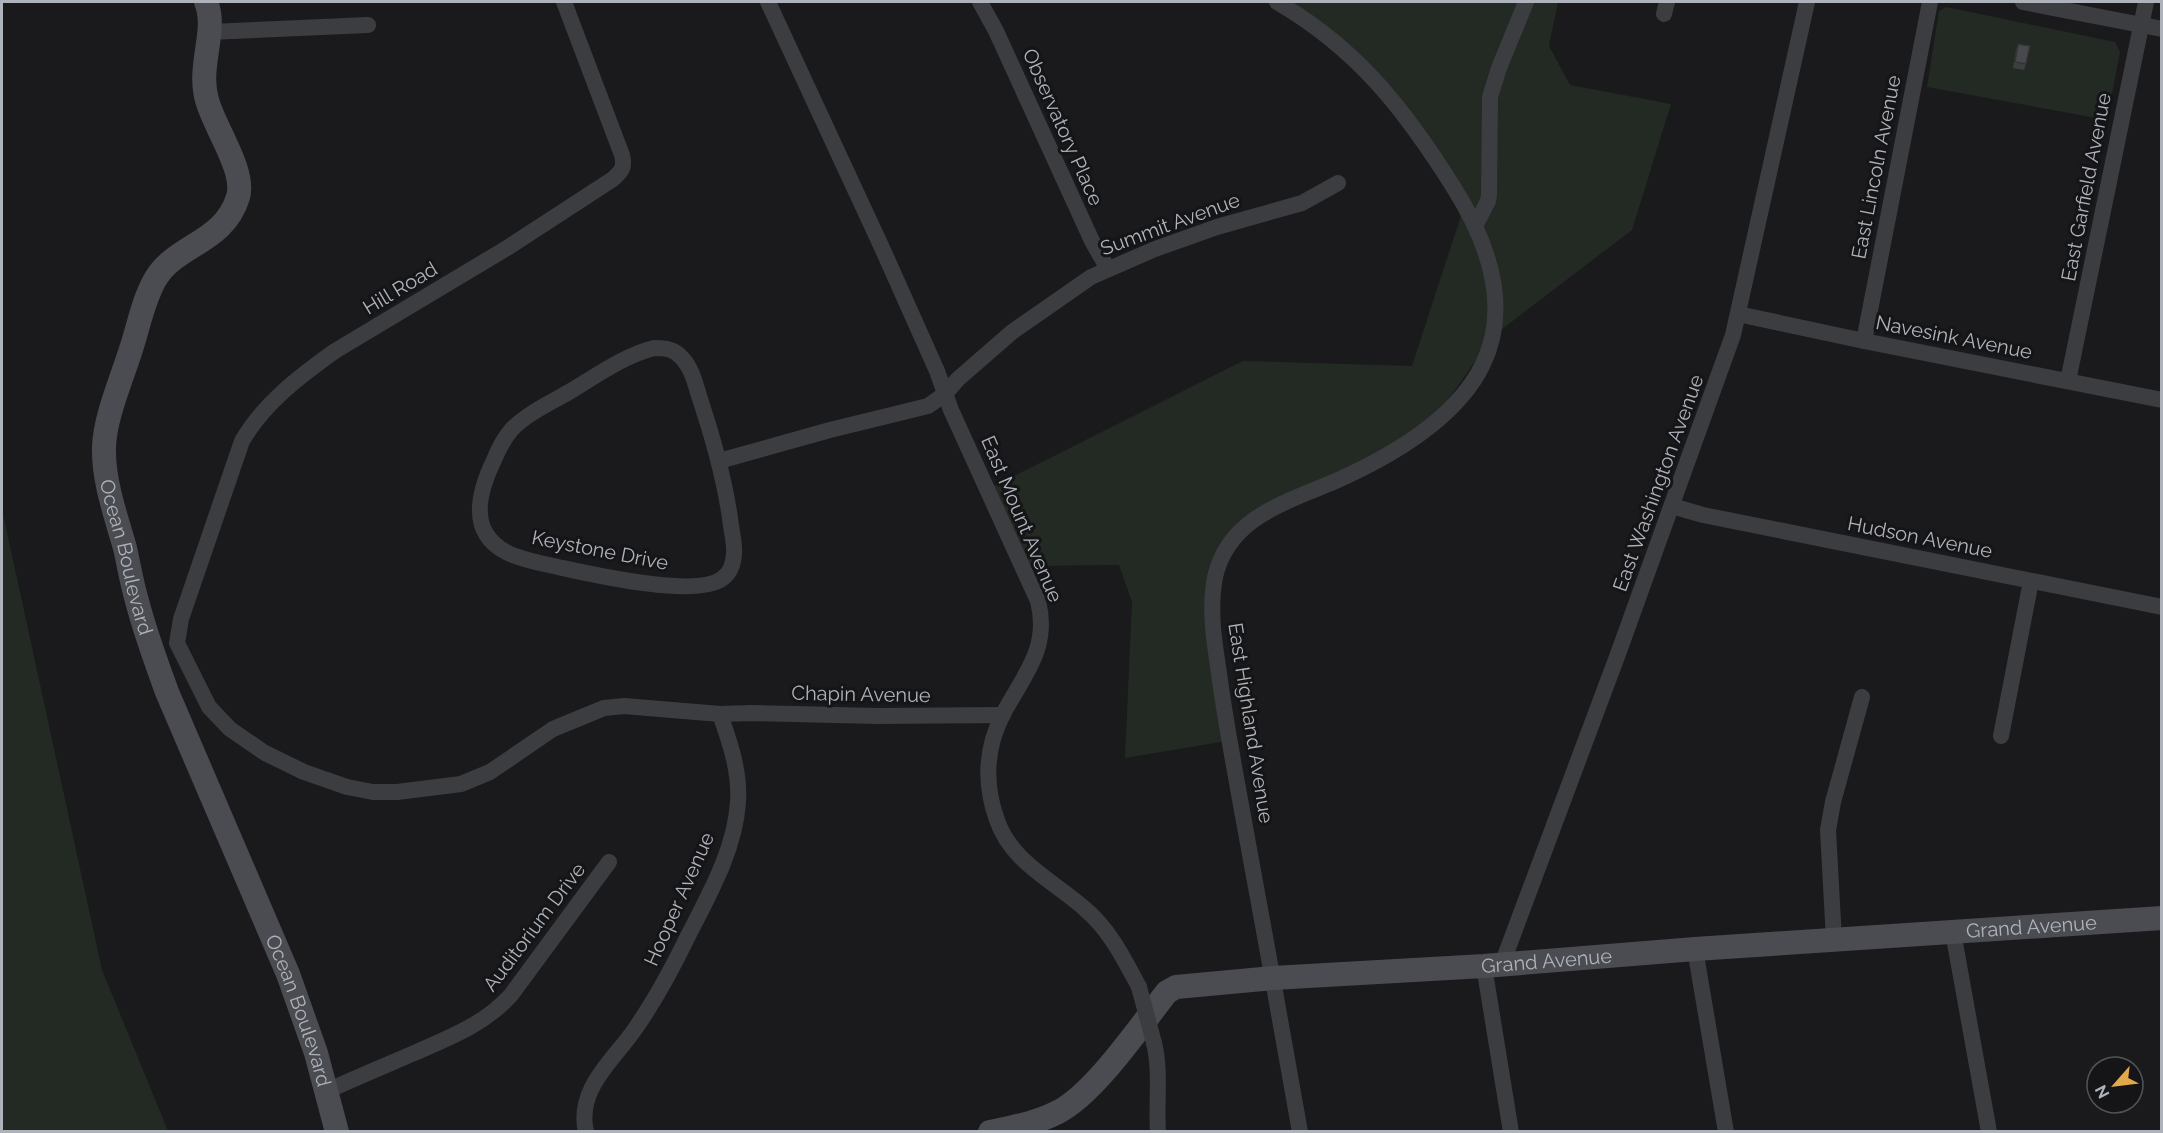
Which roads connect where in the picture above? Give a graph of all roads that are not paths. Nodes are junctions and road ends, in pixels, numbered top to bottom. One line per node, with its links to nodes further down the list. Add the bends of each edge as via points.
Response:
1 (206, 2): 14 (street, Ocean Boulevard)
2 (564, 2): 28 (street, Hill Road, via 622,155 621,171 507,248 336,351 267,407 242,441 177,643 209,707 230,729 265,753 304,772 373,792 461,784 490,772 553,729 604,708 624,706)
3 (768, 2): 21 (street, East Mount Avenue)
4 (980, 2): 17 (street, Observatory Place)
5 (1277, 2): 16 (street, East Highland Avenue, via 1325,32 1381,86 1421,136)
6 (1526, 2): 16 (street, via 1490,98 1489,195)
7 (1807, 2): 18 (street, East Washington Avenue)
8 (1930, 2): 19 (street, East Lincoln Avenue)
9 (2023, 2): 12 (street)
10 (2145, 2): 12 (street, East Garfield Avenue)
11 (368, 25): 14 (street)
12 (2141, 25): 13 (street); 20 (street, East Garfield Avenue)
13 (2162, 29)
14 (209, 32): 38 (street, Ocean Boulevard, via 204,63 206,98 239,179 240,191 231,215 220,227 156,277 111,414 104,444 105,460 150,645 288,974)
15 (1338, 183): 17 (street, Summit Avenue, via 1302,203 1217,227)
16 (1475, 226): 37 (street, East Highland Avenue, via 1497,296 1490,351 1472,384 1430,426 1384,457 1275,506 1246,525 1230,542 1215,578 1213,634 1222,700)
17 (1108, 269): 21 (street, Summit Avenue, via 1020,325)
18 (1738, 314): 19 (street, Navesink Avenue); 24 (street, East Washington Avenue)
19 (1864, 341): 20 (street, Navesink Avenue)
20 (2068, 381): 22 (street, Navesink Avenue)
21 (945, 394): 23 (street, via 928,406); 29 (street, East Mount Avenue, via 1041,612 1040,644)
22 (2162, 400)
23 (719, 461): 23 (street, Keystone Drive, via 684,358 674,351 654,348 629,357 511,430 487,474 479,515 489,538 507,553 586,573 665,586 704,585 722,580 732,566 734,554)
24 (1672, 506): 25 (street, Hudson Avenue); 36 (street, East Washington Avenue)
25 (2031, 581): 26 (street, Hudson Avenue); 30 (street)
26 (2162, 607)
27 (1862, 697): 34 (street, via 1828,830)
28 (720, 714): 29 (street, Chapin Avenue); 40 (street, Hooper Avenue, via 737,772 738,801 732,836 706,902 663,987 588,1093 583,1121)
29 (1003, 715): 42 (street, East Mount Avenue, bridge, via 991,748 987,779 1003,835 1026,863 1101,925 1139,987 1158,1059)
30 (2001, 736)
31 (609, 862): 38 (street, Auditorium Drive, via 511,995 488,1017)
32 (2162, 918): 33 (street, Grand Avenue)
33 (1953, 932): 34 (street, Grand Avenue); 46 (street)
34 (1834, 940): 35 (street, Grand Avenue)
35 (1695, 949): 36 (street, Grand Avenue); 45 (street)
36 (1493, 965): 37 (street, Grand Avenue); 44 (street, East Washington Avenue)
37 (1273, 978): 41 (street, Grand Avenue, via 1176,987 1167,992 1079,1098 1056,1113); 43 (street, East Highland Avenue)
38 (327, 1091): 39 (street, Ocean Boulevard)
39 (337, 1131)
40 (586, 1131)
41 (990, 1131)
42 (1158, 1131)
43 (1300, 1131)
44 (1511, 1131)
45 (1726, 1131)
46 (1989, 1131)

